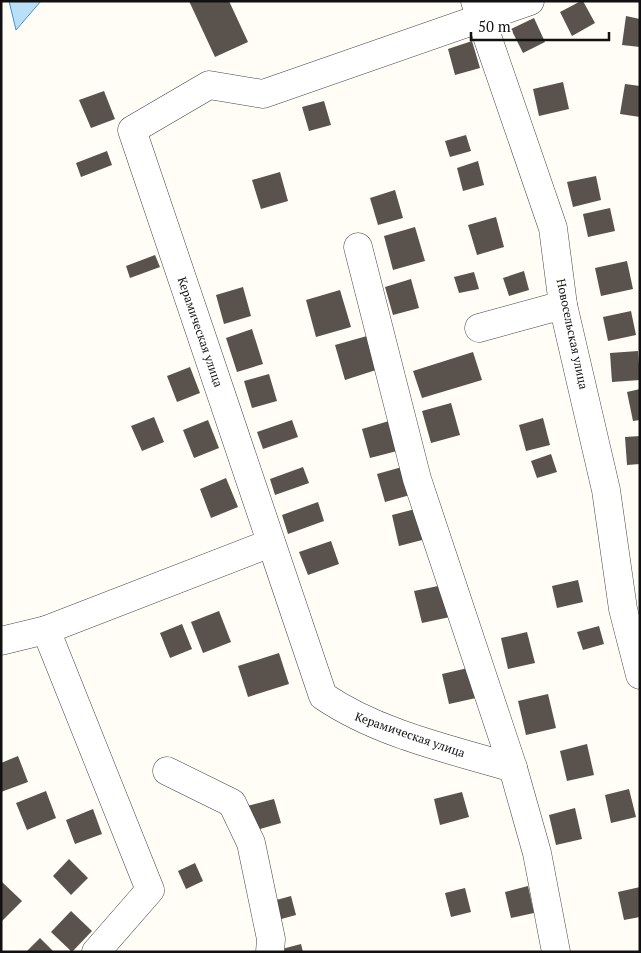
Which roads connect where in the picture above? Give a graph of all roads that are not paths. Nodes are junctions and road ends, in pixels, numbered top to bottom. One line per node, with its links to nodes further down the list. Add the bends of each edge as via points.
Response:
1 (530, 1): 2 (street)
2 (479, 10): 4 (street, Новосельская улица, via 553,228); 6 (street, Керамическая улица, via 263,94 209,85 132,130)
3 (358, 247): 10 (street, via 417,479)
4 (563, 305): 5 (street); 9 (street, Новосельская улица, via 606,490 623,609)
5 (479, 328)
6 (271, 543): 7 (street); 10 (street, Керамическая улица, via 323,696 348,713 425,742)
7 (46, 630): 8 (street); 12 (street, via 150,890)
8 (1, 640)
9 (640, 675)
10 (514, 768): 14 (street, via 537,853)
11 (166, 771): 13 (street, via 232,804 251,843 271,939)
12 (96, 952)
13 (270, 952)
14 (556, 952)

